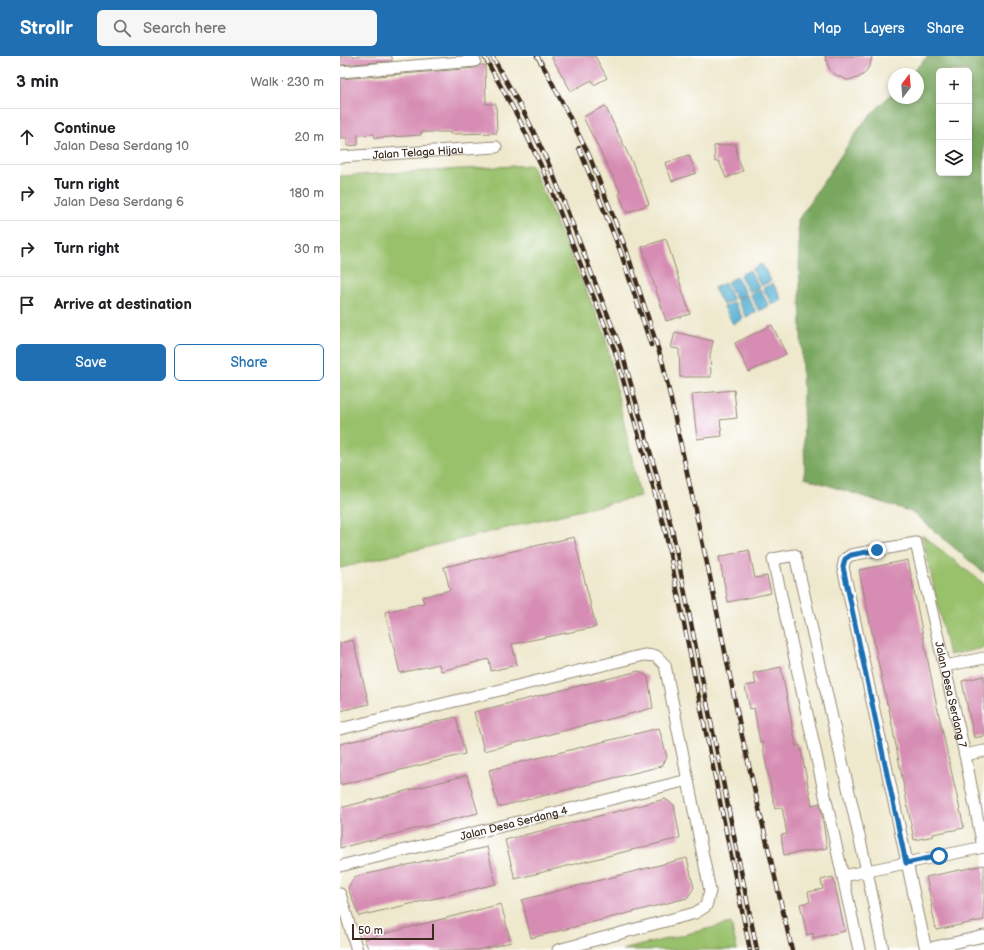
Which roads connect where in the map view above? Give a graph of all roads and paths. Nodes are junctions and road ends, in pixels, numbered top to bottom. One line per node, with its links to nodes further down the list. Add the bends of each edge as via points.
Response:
1 (475, 62): 2 (street)
2 (340, 72)
3 (496, 147): 4 (street, Jalan Telaga Hijau)
4 (340, 157)
5 (984, 658): 6 (street)
6 (945, 666): 9 (street, Jalan Desa Serdang 7); 12 (street, Jalan Desa Serdang 7, via 916,543 851,555 845,559 843,567)
7 (340, 729): 10 (street, via 644,655 656,656 665,665)
8 (984, 751): 9 (street)
9 (965, 755): 11 (street, Jalan Desa Serdang 7)
10 (688, 780): 13 (street, Jalan Desa Serdang 4); 20 (street, via 710,891 706,906 695,914)
11 (984, 847): 12 (street)
12 (910, 862): 14 (street); 18 (street)
13 (340, 866)
14 (867, 871): 15 (street); 15 (street, via 795,555 773,559); 22 (street)
15 (842, 876): 21 (street)
16 (340, 894): 19 (street)
17 (984, 936): 18 (street)
18 (926, 949)
19 (357, 950)
20 (558, 950)
21 (859, 950)
22 (883, 950)

